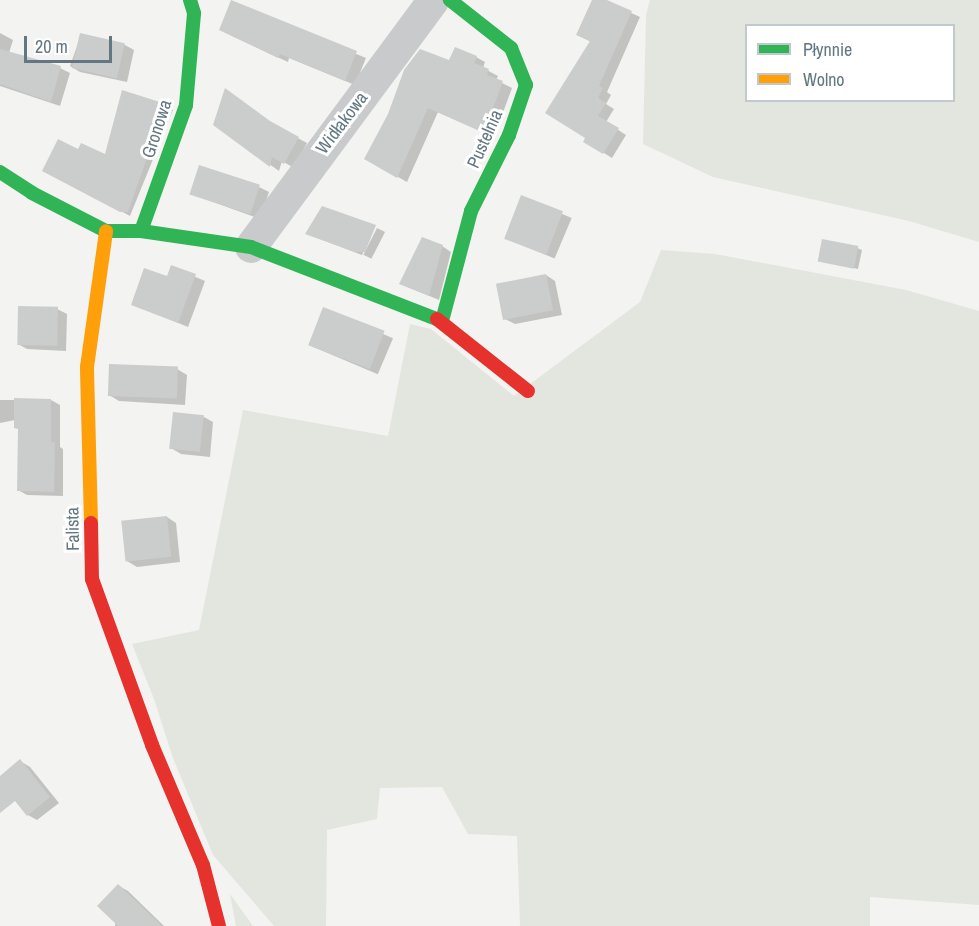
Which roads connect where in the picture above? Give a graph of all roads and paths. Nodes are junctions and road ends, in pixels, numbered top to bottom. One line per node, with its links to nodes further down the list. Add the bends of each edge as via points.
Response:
1 (190, 0): 6 (street, Gronowa, via 194,12 186,105)
2 (434, 0): 7 (street, Widłakowa)
3 (450, 0): 8 (street, Pustelnia, via 512,48 526,85 509,135 471,211)
4 (0, 172): 5 (street)
5 (106, 231): 6 (street); 10 (street, Falista, via 87,367 92,579 152,745 202,865)
6 (141, 231): 7 (street)
7 (251, 247): 8 (street)
8 (442, 321): 9 (street)
9 (528, 391)
10 (219, 926)

